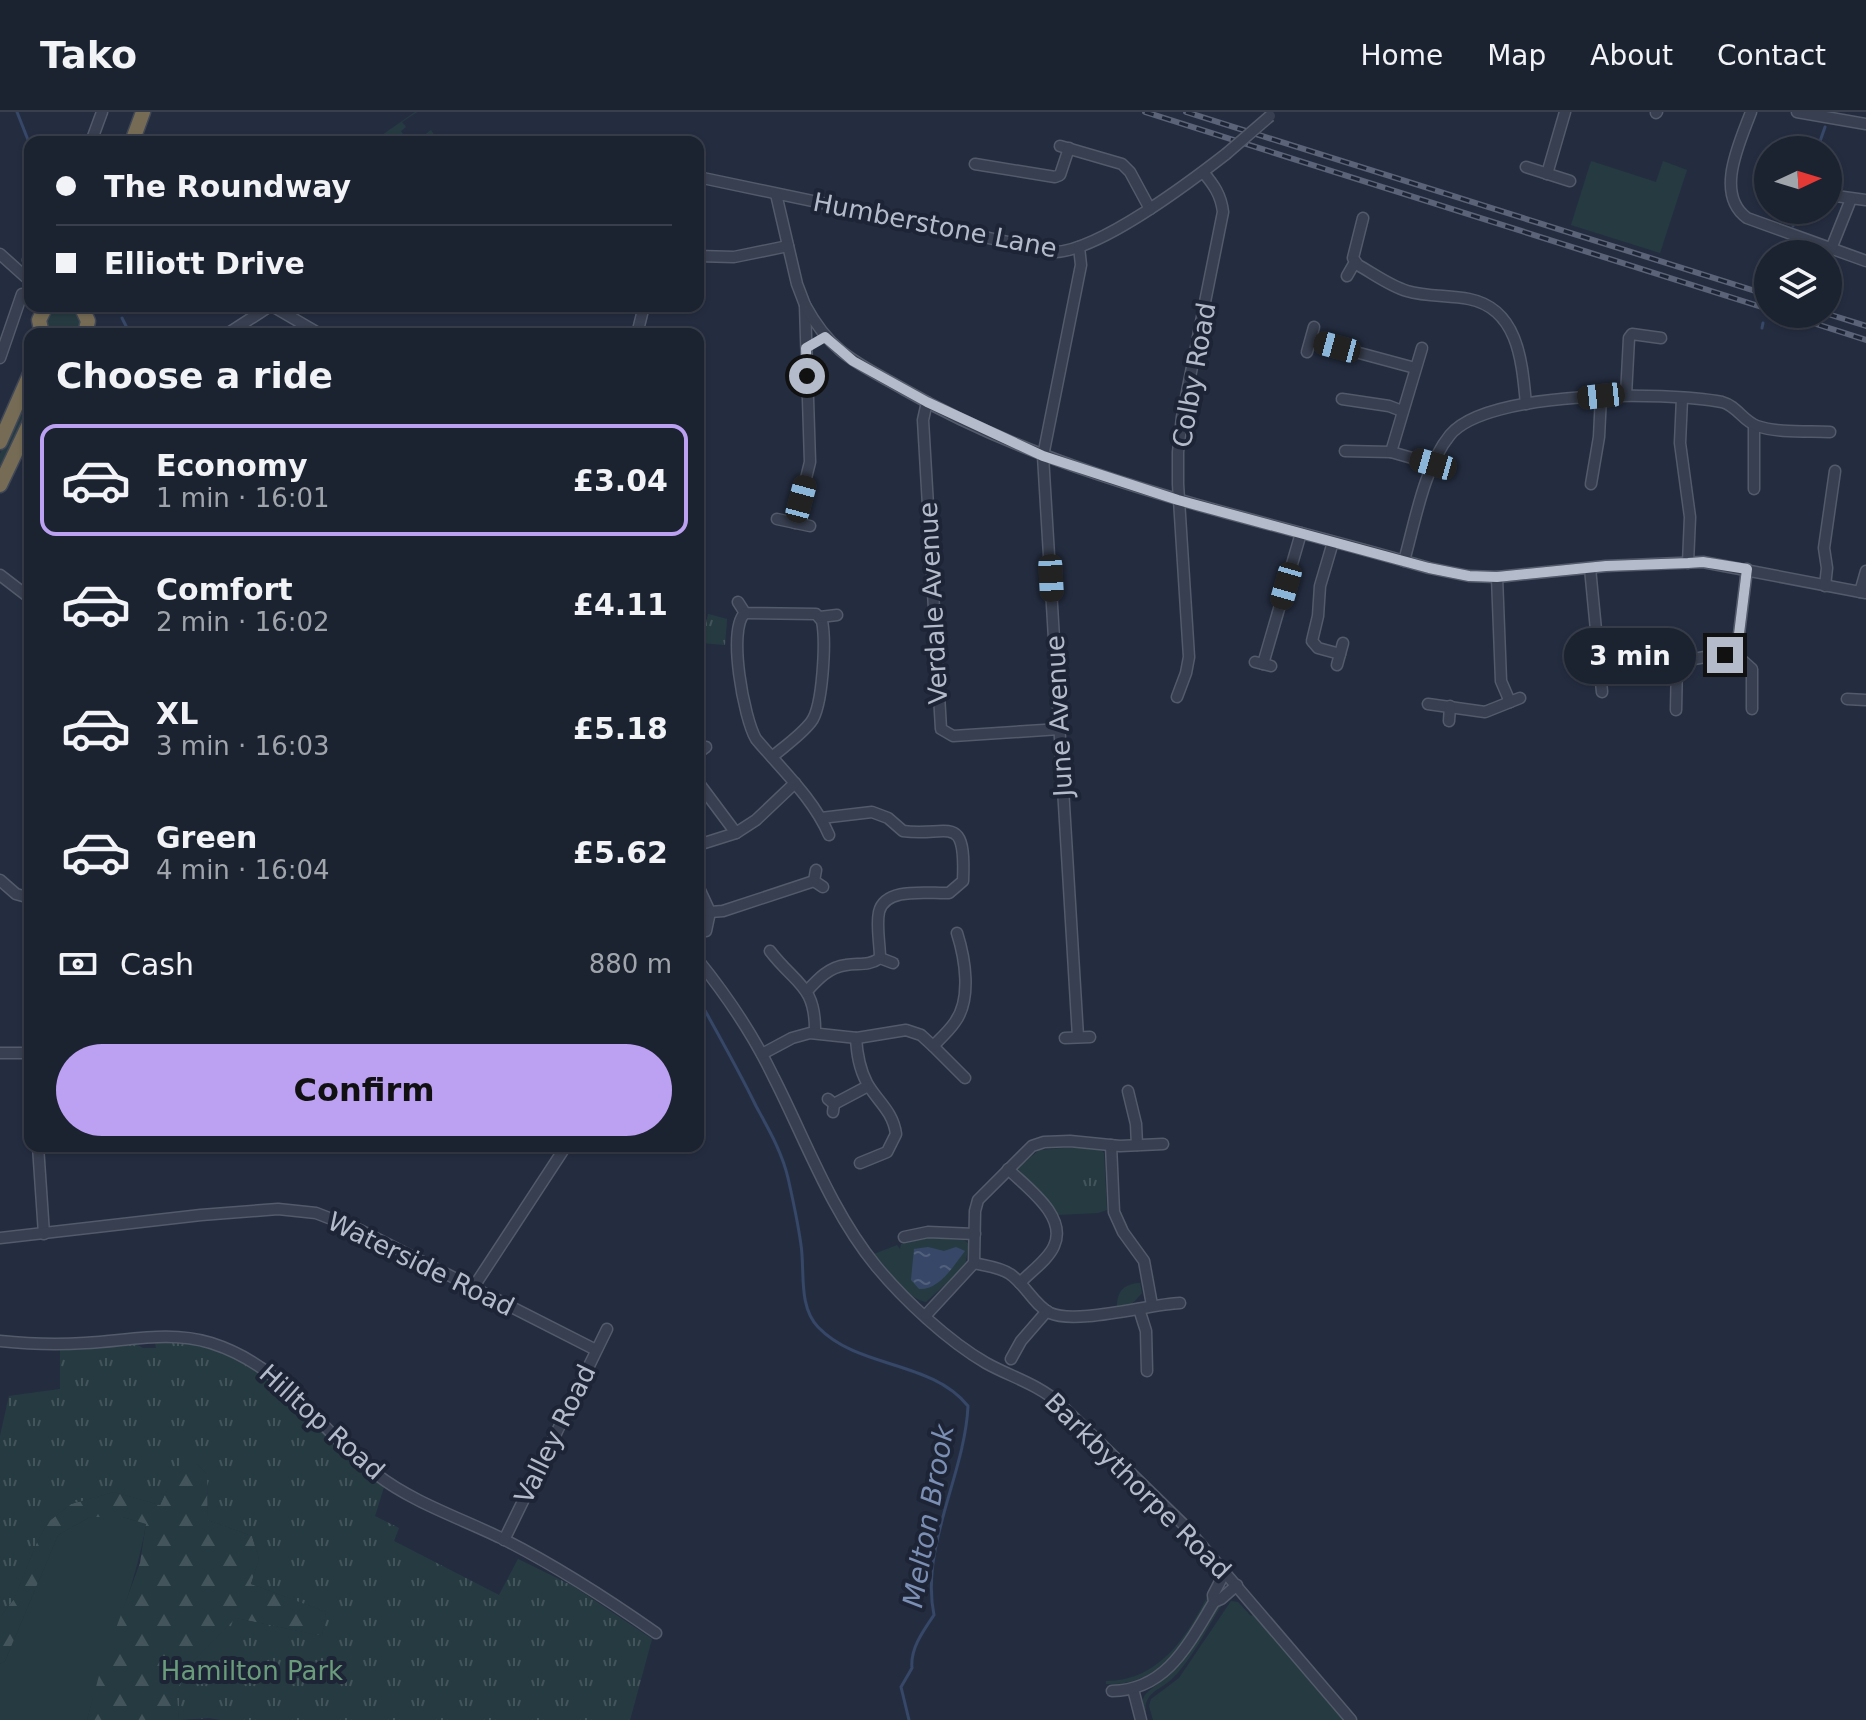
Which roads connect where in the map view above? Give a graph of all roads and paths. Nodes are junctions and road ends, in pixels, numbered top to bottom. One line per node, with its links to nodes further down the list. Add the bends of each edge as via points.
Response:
1 (102, 112): 8 (street)
2 (143, 112): 9 (highway)
3 (1565, 112): 13 (street)
4 (1751, 112): 24 (street, via 1732,175 1734,205 1747,218)
5 (1797, 112): 7 (street)
6 (1272, 114): 12 (street, Humberstone Lane, bridge)
7 (1866, 124)
8 (93, 136)
9 (134, 136)
10 (975, 164): 20 (street, via 1055,177 1060,175 1064,147 1122,164)
11 (1526, 167): 13 (street)
12 (1203, 172): 20 (street, Humberstone Lane); 72 (street, Colby Road, via 1221,199 1223,212 1182,417)
13 (1547, 174): 15 (street)
14 (704, 178): 16 (street, Humberstone Lane)
15 (1570, 181)
16 (776, 194): 26 (street); 27 (street, Humberstone Lane, via 1046,251)
17 (1842, 197): 18 (street)
18 (1851, 199): 19 (street); 25 (street)
19 (1866, 200)
20 (1150, 209): 27 (street, Humberstone Lane)
21 (1363, 218): 22 (street)
22 (1359, 232): 23 (street); 32 (street)
23 (1371, 235)
24 (1807, 240)
25 (1835, 240)
26 (788, 246): 30 (street, via 734,257); 36 (street)
27 (1079, 247): 66 (street, June Avenue, via 1081,265)
28 (1842, 253): 31 (street)
29 (0, 254): 33 (street)
30 (704, 256)
31 (1866, 261)
32 (1355, 262): 34 (street); 56 (street, via 1404,290 1489,306 1518,344)
33 (24, 275)
34 (1347, 276)
35 (24, 296): 48 (street)
36 (805, 305): 42 (street); 45 (street)
37 (262, 312): 40 (street)
38 (282, 312): 41 (street)
39 (1314, 327): 44 (street)
40 (236, 328)
41 (310, 328)
42 (825, 337): 45 (street); 55 (street, via 853,361)
43 (1661, 338): 51 (street, via 1629,338)
44 (1311, 340): 47 (street); 49 (street)
45 (806, 348): 74 (street, via 810,462)
46 (1422, 348): 49 (street)
47 (1307, 352)
48 (0, 358)
49 (1415, 368): 57 (street)
50 (24, 388): 62 (highway)
51 (1626, 395): 52 (street); 53 (street)
52 (1601, 396): 56 (street); 68 (street, via 1591,479)
53 (1682, 398): 58 (street, via 1732,405); 79 (street)
54 (1342, 399): 57 (street)
55 (927, 402): 66 (street); 108 (street, Verdale Avenue, via 923,420 941,729 953,736)
56 (1526, 404): 67 (street, via 1486,412 1458,427)
57 (1402, 411): 65 (street)
58 (1754, 425): 59 (street); 69 (street)
59 (1822, 428)
60 (24, 435): 71 (highway)
61 (1363, 437): 64 (street)
62 (0, 442)
63 (1345, 451): 64 (street)
64 (1363, 451): 65 (street)
65 (1391, 452): 67 (street)
66 (1043, 456): 72 (street); 108 (street, June Avenue)
67 (1433, 464): 78 (street)
68 (1604, 472)
69 (1749, 483)
70 (1847, 484): 85 (street, via 1834,477 1824,548)
71 (0, 485)
72 (1178, 500): 76 (street); 98 (street, Colby Road, via 1189,657)
73 (777, 519): 74 (street)
74 (795, 523): 75 (street)
75 (810, 526)
76 (1301, 533): 77 (street); 96 (street)
77 (1333, 542): 78 (street); 93 (street, via 1312,641)
78 (1404, 561): 84 (street)
79 (1688, 563): 80 (street); 81 (street)
80 (1590, 568): 84 (street); 99 (street, via 1594,666)
81 (1747, 569): 85 (street); 92 (street)
82 (1866, 571): 87 (street)
83 (0, 575): 86 (street)
84 (1497, 577): 106 (street, via 1501,681 1515,700 1485,712)
85 (1825, 586): 87 (street)
86 (24, 593)
87 (1863, 593)
88 (738, 602): 89 (street)
89 (745, 613): 91 (street); 109 (street, via 738,625 743,707 749,727)
90 (837, 615): 91 (street)
91 (820, 617): 109 (street, via 816,713)
92 (1733, 652): 95 (street); 103 (street, via 1752,669)
93 (1340, 654)
94 (1661, 662): 95 (street)
95 (1677, 662): 105 (street)
96 (1263, 664)
97 (1171, 676): 98 (street)
98 (1184, 680): 100 (street, Colby Road)
99 (1602, 692)
100 (1177, 697)
101 (1847, 699): 102 (street)
102 (1866, 700)
103 (1750, 702)
104 (1428, 704): 106 (street)
105 (1673, 704)
106 (1450, 706): 107 (street)
107 (1449, 721)
108 (1060, 729): 130 (street, June Avenue, via 1065,880 1084,1037)
109 (772, 757): 110 (street)
110 (795, 783): 112 (street); 113 (street)
111 (704, 790): 113 (street)
112 (821, 818): 114 (street); 124 (street, via 872,812 903,831 946,829 962,844 963,881 955,890 899,893 882,906)
113 (736, 833): 115 (street)
114 (829, 835)
115 (704, 843)
116 (818, 879): 120 (street)
117 (0, 880): 118 (street)
118 (24, 896)
119 (704, 899): 120 (street)
120 (710, 912): 121 (street)
121 (706, 931)
122 (957, 933): 131 (street, via 965,992 962,1009)
123 (770, 951): 127 (street)
124 (880, 958): 125 (street); 127 (street, via 832,969)
125 (893, 963)
126 (704, 967): 134 (street, Barkbythorpe Road)
127 (807, 991): 128 (street, via 815,1008)
128 (815, 1033): 129 (street); 134 (street)
129 (856, 1038): 131 (street, via 906,1030); 136 (street)
130 (1065, 1038)
131 (933, 1046): 135 (street)
132 (0, 1053): 133 (street)
133 (24, 1053)
134 (762, 1054): 157 (street, Barkbythorpe Road, via 859,1243)
135 (962, 1071)
136 (868, 1086): 138 (street); 144 (street, via 888,1110 895,1138 889,1155)
137 (1132, 1097): 141 (street)
138 (832, 1105)
139 (1163, 1144): 141 (street)
140 (1111, 1145): 141 (street); 145 (street, via 1041,1143); 154 (street, via 1115,1216 1143,1259)
141 (1137, 1145)
142 (38, 1152): 147 (street)
143 (562, 1152): 152 (street)
144 (860, 1163)
145 (1008, 1169): 148 (street, via 978,1200); 151 (street, via 1051,1214 1056,1227 1054,1247)
146 (910, 1232): 148 (street)
147 (44, 1234): 149 (street, Waterside Road); 152 (street, Waterside Road, via 296,1209 336,1219)
148 (975, 1234): 150 (street)
149 (0, 1238)
150 (974, 1263): 151 (street, via 1003,1270); 157 (street)
151 (1020, 1283): 156 (street)
152 (473, 1288): 160 (street, Waterside Road)
153 (1180, 1303): 154 (street)
154 (1152, 1305): 155 (street)
155 (1139, 1309): 156 (street, via 1095,1315); 162 (street, via 1146,1331)
156 (1047, 1311): 161 (street)
157 (926, 1315): 164 (street, Barkbythorpe Road, via 973,1355 1050,1395 1179,1519)
158 (607, 1329): 160 (street, Valley Road)
159 (0, 1341): 163 (street, Hilltop Road, via 79,1344 184,1337 229,1350 270,1373 377,1475)
160 (596, 1350): 163 (street, Valley Road)
161 (1011, 1359)
162 (1147, 1371)
163 (504, 1540): 167 (street, Hilltop Road)
164 (1225, 1572): 165 (street, Barkbythorpe Road); 166 (street)
165 (1237, 1585): 166 (street); 171 (street, Barkbythorpe Road)
166 (1214, 1602): 168 (street, via 1173,1665)
167 (656, 1633)
168 (1133, 1689): 169 (street); 170 (street)
169 (1112, 1691)
170 (1141, 1720)
171 (1351, 1720)

